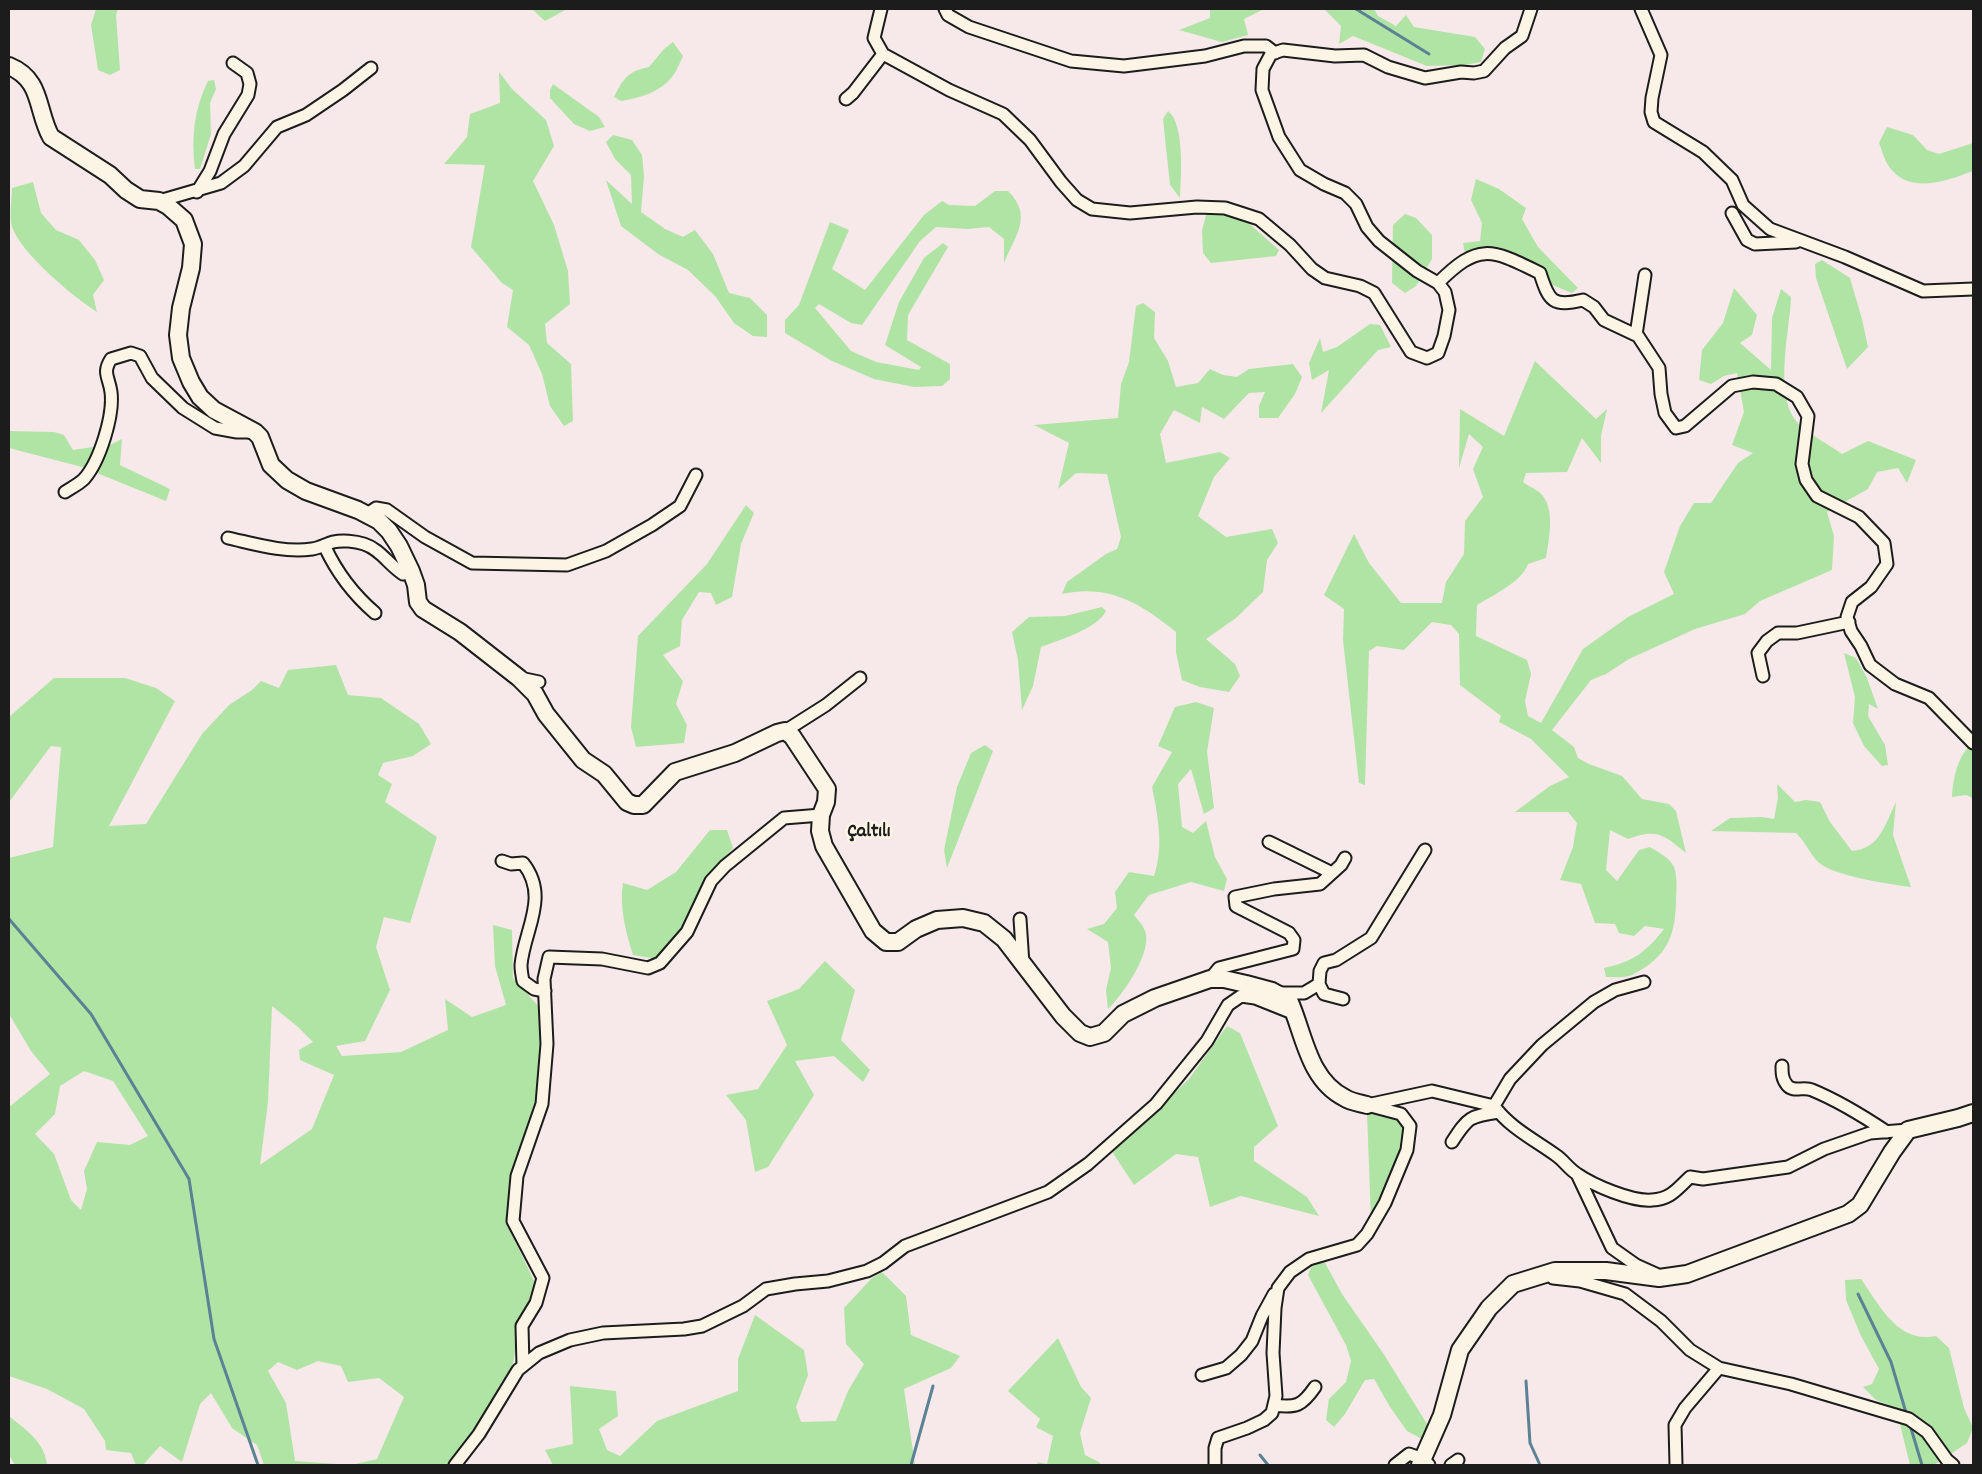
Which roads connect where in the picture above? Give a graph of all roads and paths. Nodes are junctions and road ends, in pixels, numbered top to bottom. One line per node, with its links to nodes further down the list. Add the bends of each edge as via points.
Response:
1 (881, 9): 6 (street, via 874,38)
2 (945, 9): 5 (street, via 969,27 1071,61 1124,66 1206,56 1244,46 1266,46)
3 (1531, 9): 5 (street, via 1522,36 1505,48 1484,71 1474,73 1425,78 1388,67 1364,55 1335,56 1283,50)
4 (1641, 9): 14 (street, via 1661,54 1652,98 1654,122 1703,152 1732,180 1743,205 1770,229)
5 (1275, 53): 16 (street, via 1271,54 1263,69 1262,90 1279,137 1300,170 1345,193 1356,204 1367,227 1379,241)
6 (883, 54): 10 (street); 16 (street, via 1003,114 1030,140 1076,200 1092,209 1130,213 1225,208 1259,219 1325,278 1360,286 1374,293 1411,352 1426,358 1438,353 1449,310 1445,292)
7 (233, 64): 11 (street, via 246,73 250,84 248,95 224,134 210,171)
8 (9, 66): 12 (street, via 18,70 35,89 51,137 110,175 140,199)
9 (371, 68): 11 (street, via 306,115 277,126 244,166 221,183)
10 (846, 99)
11 (196, 192): 12 (street)
12 (159, 201): 19 (street, via 184,220 193,244 178,335 181,358 200,397 214,410)
13 (1732, 213): 14 (street, via 1746,240 1755,244)
14 (1803, 241): 17 (street, via 1923,291)
15 (1645, 275): 18 (street)
16 (1438, 283): 18 (street, via 1465,259 1480,253 1506,256 1540,274 1554,301 1566,304 1583,300 1594,307 1604,320)
17 (1973, 289)
18 (1636, 335): 27 (street, via 1659,368 1665,413 1676,428 1685,426 1732,386 1753,382 1776,384 1797,397 1808,416 1802,464 1806,480 1817,496 1860,518 1884,543 1887,564 1870,587 1852,602 1847,617)
19 (255, 432): 21 (street, via 215,428 183,408 152,378 140,356 131,353 111,359 106,375 111,392 108,424 98,456 84,478); 22 (street, via 271,465 287,480 306,491)
20 (696, 475): 22 (street, via 680,506 606,551 567,565 472,563 425,537 387,510 376,508)
21 (65, 492)
22 (368, 514): 25 (street, via 389,531)
23 (228, 538): 24 (street, via 287,549)
24 (325, 547): 25 (street, via 333,542 365,544 403,574); 26 (street, via 341,578)
25 (411, 571): 29 (street, via 418,602 424,610 460,632)
26 (375, 614)
27 (1849, 622): 28 (street, via 1797,633 1778,633 1766,641 1758,653); 33 (street, via 1870,665 1895,684 1929,698)
28 (1763, 676)
29 (519, 678): 31 (street); 32 (street, via 535,694 546,714 583,760 604,774 620,796 634,805 643,805 674,772 735,753)
30 (860, 678): 32 (street)
31 (539, 682)
32 (785, 731): 34 (street, via 792,736 827,789)
33 (1973, 743)
34 (821, 815): 41 (street, via 820,831 824,846 874,932 886,942 898,942 937,920 963,918 984,923 1004,938); 45 (street, via 784,818 725,866 711,881 687,932 660,963 648,968 602,959 549,957)
35 (1269, 842): 39 (street)
36 (1426, 850): 44 (street, via 1371,938 1324,964)
37 (1346, 858): 39 (street)
38 (502, 861): 45 (street, via 523,863 531,873 535,906 521,966 523,981 534,989)
39 (1332, 873): 42 (street, via 1320,884 1235,897 1236,906 1289,933 1294,940 1293,949 1219,968)
40 (1020, 919): 41 (street)
41 (1023, 964): 42 (street, via 1063,1016 1080,1033 1090,1037 1104,1033 1123,1014 1156,998)
42 (1210, 980): 46 (street, via 1224,979)
43 (1644, 982): 51 (street, via 1615,990 1594,1002 1542,1045 1510,1079)
44 (1319, 984): 46 (street, via 1304,993); 47 (street, via 1324,994)
45 (545, 991): 60 (street, via 548,1044 542,1104 518,1176 513,1221 543,1278 536,1303 522,1326)
46 (1275, 993): 48 (street, via 1289,1000)
47 (1344, 999)
48 (1296, 1014): 50 (street, via 1313,1065 1327,1085 1345,1099); 60 (street, via 1255,998 1241,996 1228,1004 1207,1041 1156,1104 1088,1164 1048,1192 905,1246 867,1271 828,1281 766,1289 702,1326 603,1333 570,1340 539,1352)
49 (1782, 1066): 54 (street, via 1787,1086 1809,1088 1847,1106)
50 (1367, 1105): 51 (street, via 1432,1091); 59 (street, via 1401,1114 1410,1126 1407,1150 1385,1202 1367,1234 1356,1245 1309,1259 1290,1272)
51 (1497, 1109): 55 (street, via 1465,1122); 56 (street, via 1521,1132 1558,1156)
52 (1973, 1113): 53 (street)
53 (1908, 1130): 54 (street); 58 (street, via 1860,1205 1848,1214 1688,1274)
54 (1887, 1132): 56 (street, via 1870,1133 1824,1149 1788,1167 1690,1178 1670,1196 1651,1200 1610,1190)
55 (1452, 1142)
56 (1577, 1174): 58 (street, via 1612,1248 1636,1265)
57 (1538, 1276): 58 (street, via 1555,1271 1606,1271); 61 (street, via 1580,1281 1625,1294 1661,1321 1690,1350); 65 (street, via 1513,1284 1489,1308 1460,1350 1442,1415)
58 (1662, 1277)
59 (1278, 1288): 62 (street, via 1252,1342 1241,1355 1226,1368); 64 (street, via 1273,1353)
60 (523, 1366): 66 (street)
61 (1719, 1368): 69 (street, via 1675,1425); 70 (street, via 1791,1384 1910,1419 1927,1432)
62 (1202, 1375)
63 (1315, 1387): 64 (street, via 1307,1398 1292,1408)
64 (1274, 1405): 67 (street, via 1272,1413 1264,1420 1218,1438)
65 (1424, 1463): 68 (street, via 1409,1454)
66 (455, 1465)
67 (1215, 1465)
68 (1395, 1465)
69 (1676, 1465)
70 (1953, 1465)

